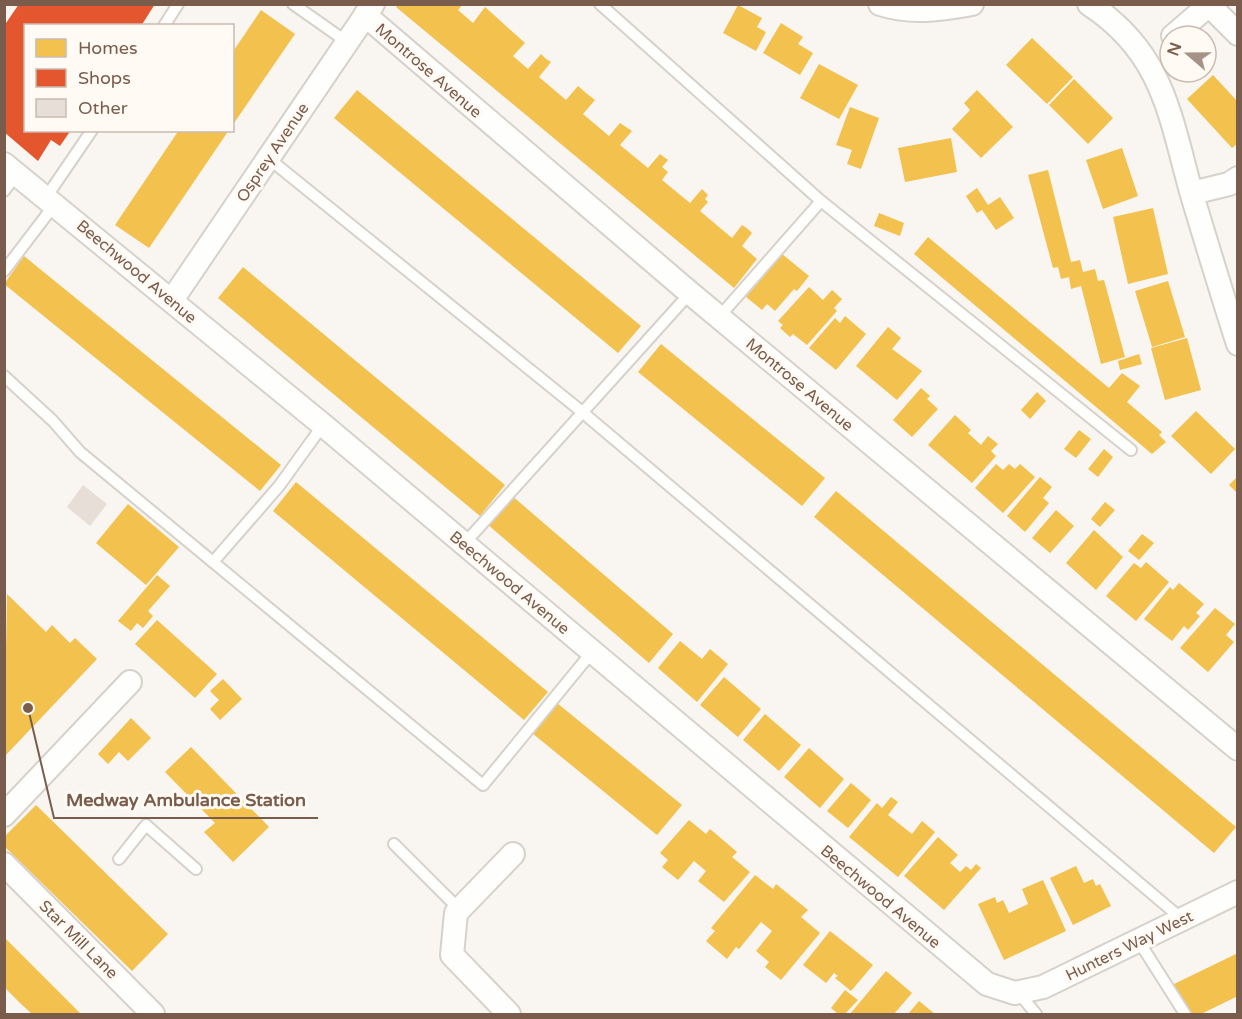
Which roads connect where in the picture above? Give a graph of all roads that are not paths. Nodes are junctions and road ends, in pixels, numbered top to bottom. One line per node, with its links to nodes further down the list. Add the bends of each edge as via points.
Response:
1 (178, 4): 9 (lane)
2 (293, 4): 12 (lane)
3 (600, 4): 21 (lane)
4 (880, 4): 5 (street, via 897,9 939,10)
5 (972, 4)
6 (1089, 4): 14 (street, via 1115,21)
7 (1209, 5): 10 (street); 11 (street)
8 (369, 10): 12 (street, Osprey Avenue); 23 (street, Montrose Avenue)
9 (165, 24)
10 (1187, 24)
11 (1238, 34)
12 (347, 42): 16 (street, Osprey Avenue)
13 (1158, 49): 14 (street)
14 (1146, 59): 19 (street, via 1171,113)
15 (91, 132): 20 (lane)
16 (268, 158): 24 (street, Osprey Avenue); 28 (lane)
17 (9, 176): 20 (street, Beechwood Avenue)
18 (1238, 178): 19 (street)
19 (1192, 193): 26 (street)
20 (51, 200): 22 (lane); 24 (street, Beechwood Avenue)
21 (821, 201): 25 (lane); 30 (lane)
22 (4, 270)
23 (690, 293): 25 (street, Montrose Avenue); 28 (lane)
24 (172, 300): 29 (street, Beechwood Avenue)
25 (719, 317): 35 (street, Montrose Avenue)
26 (1238, 344)
27 (4, 376): 32 (lane, via 80,452)
28 (581, 411): 31 (lane); 44 (lane)
29 (323, 425): 31 (street, Beechwood Avenue); 32 (lane, via 279,486)
30 (1131, 450)
31 (464, 544): 33 (street, Beechwood Avenue)
32 (213, 562): 33 (lane, via 483,784)
33 (592, 652): 46 (street, Beechwood Avenue, via 981,980 996,989)
34 (130, 682): 36 (street)
35 (1238, 749)
36 (4, 815)
37 (394, 844): 43 (lane)
38 (513, 854): 43 (street)
39 (119, 859): 41 (lane, via 146,825)
40 (4, 864): 47 (street, Star Mill Lane)
41 (196, 869)
42 (1238, 892): 44 (street, Hunters Way West)
43 (459, 909): 48 (street, via 452,955)
44 (1182, 919): 45 (street, Hunters Way West)
45 (1138, 940): 46 (street, Hunters Way West, via 1058,980); 50 (lane)
46 (1017, 992): 49 (lane)
47 (153, 1014)
48 (509, 1014)
49 (1036, 1014)
50 (1185, 1014)

